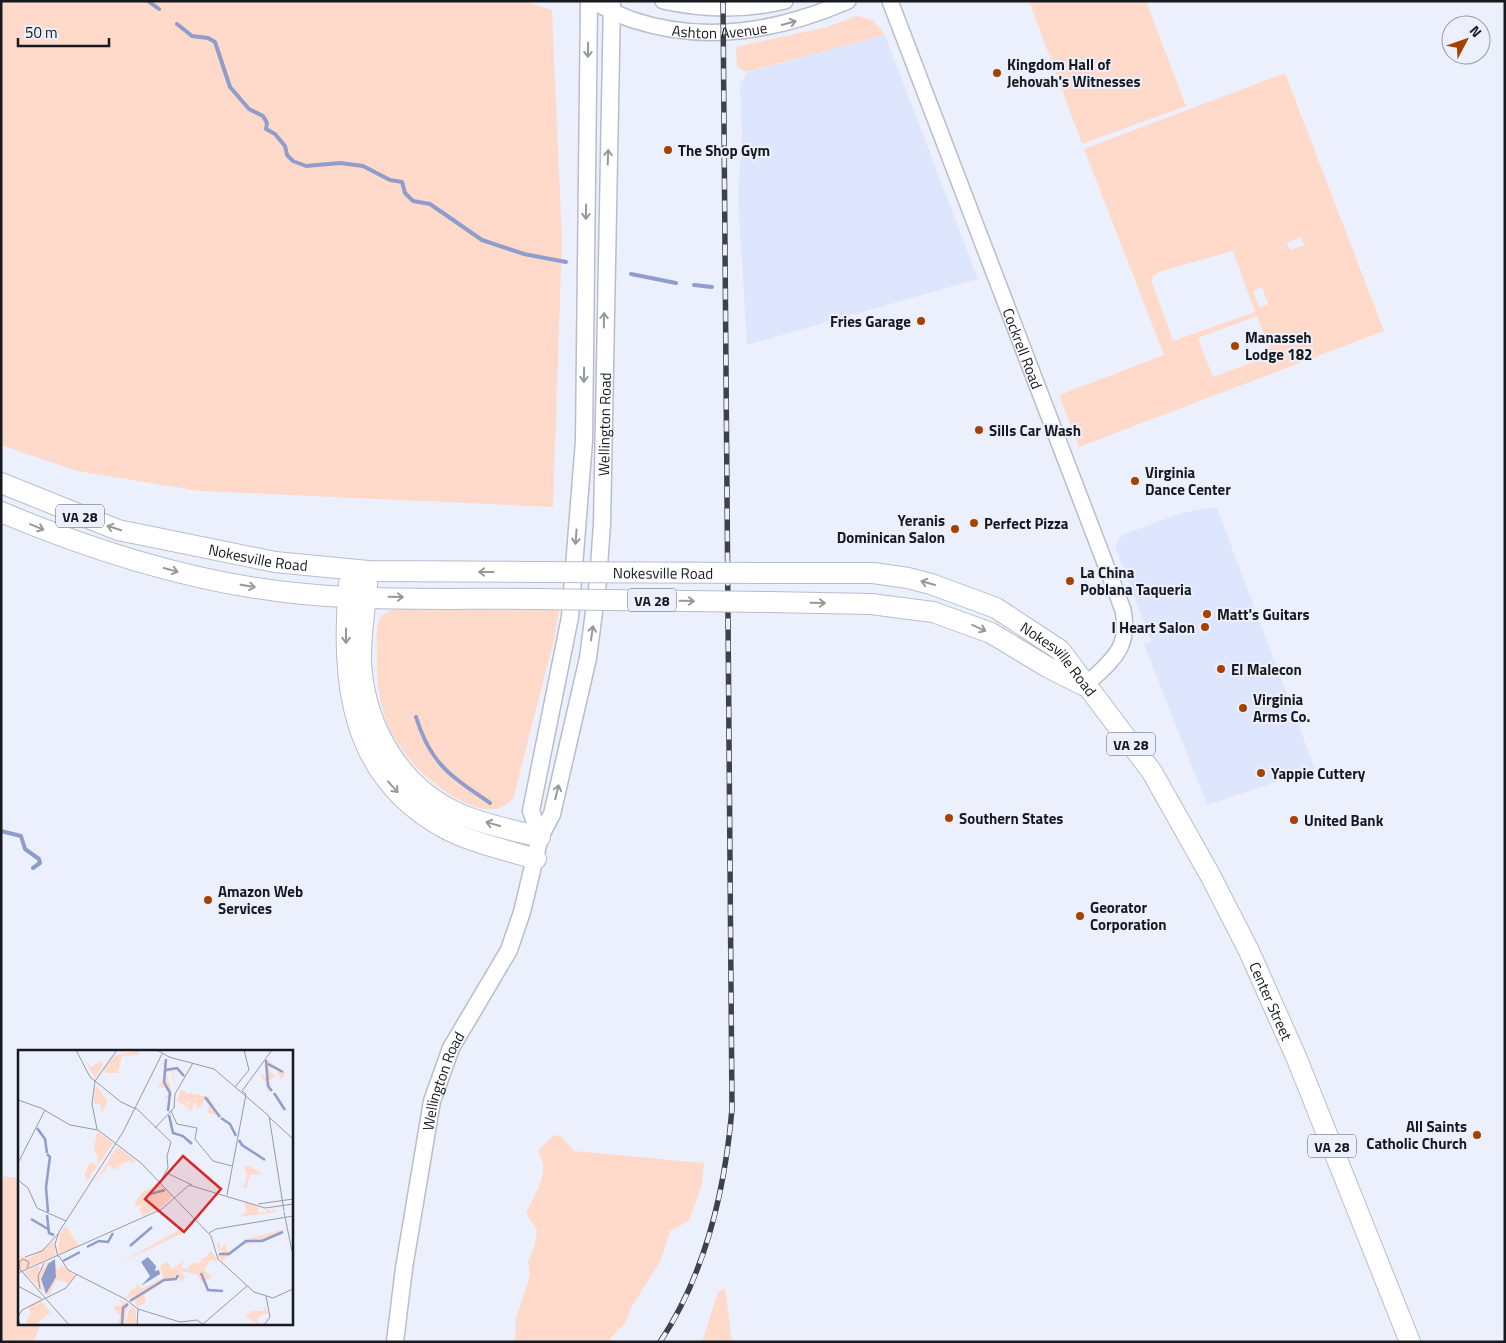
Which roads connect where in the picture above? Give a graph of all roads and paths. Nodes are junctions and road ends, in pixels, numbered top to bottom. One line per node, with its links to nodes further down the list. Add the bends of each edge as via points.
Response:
1 (590, 1): 6 (street, Ashton Avenue); 12 (main road, Wellington Road, one-way to 12, via 584,441 570,617 531,811)
2 (663, 1): 3 (street, Ashton Avenue, via 731,9)
3 (785, 1)
4 (848, 1): 6 (street, Ashton Avenue, one-way to 4, via 630,19 666,29 710,34 764,29)
5 (890, 1): 11 (street, Cockrell Road, via 1123,610 1126,633 1122,644)
6 (612, 6): 12 (main road, Wellington Road, one-way to 6, via 552,814 579,704 598,580 602,524)
7 (1, 483): 9 (highway, Nokesville Road / VA 28, one-way to 7, via 275,562 118,530)
8 (1, 512): 10 (highway, Nokesville Road / VA 28, one-way to 10, via 74,541 200,578 277,591)
9 (359, 570): 10 (highway); 11 (highway, Nokesville Road / VA 28, one-way to 9, bridge, via 1060,650 1017,621 974,599 908,578 873,573)
10 (357, 597): 11 (highway, Nokesville Road / VA 28, one-way to 11, bridge, via 871,604 933,612 992,634); 12 (highway, one-way to 10, via 474,819 446,807 418,788 397,766 373,724 365,691); 13 (highway, one-way to 13, via 347,655 350,699 366,748 384,776 415,809 448,830)
11 (1085, 686): 15 (highway, Center Street / VA 28, via 1152,772 1250,951 1297,1059)
12 (540, 837): 13 (main road, Wellington Road)
13 (536, 859): 14 (main road, Wellington Road, via 509,950 452,1048 432,1101 404,1268)
14 (396, 1342)
15 (1410, 1342)

